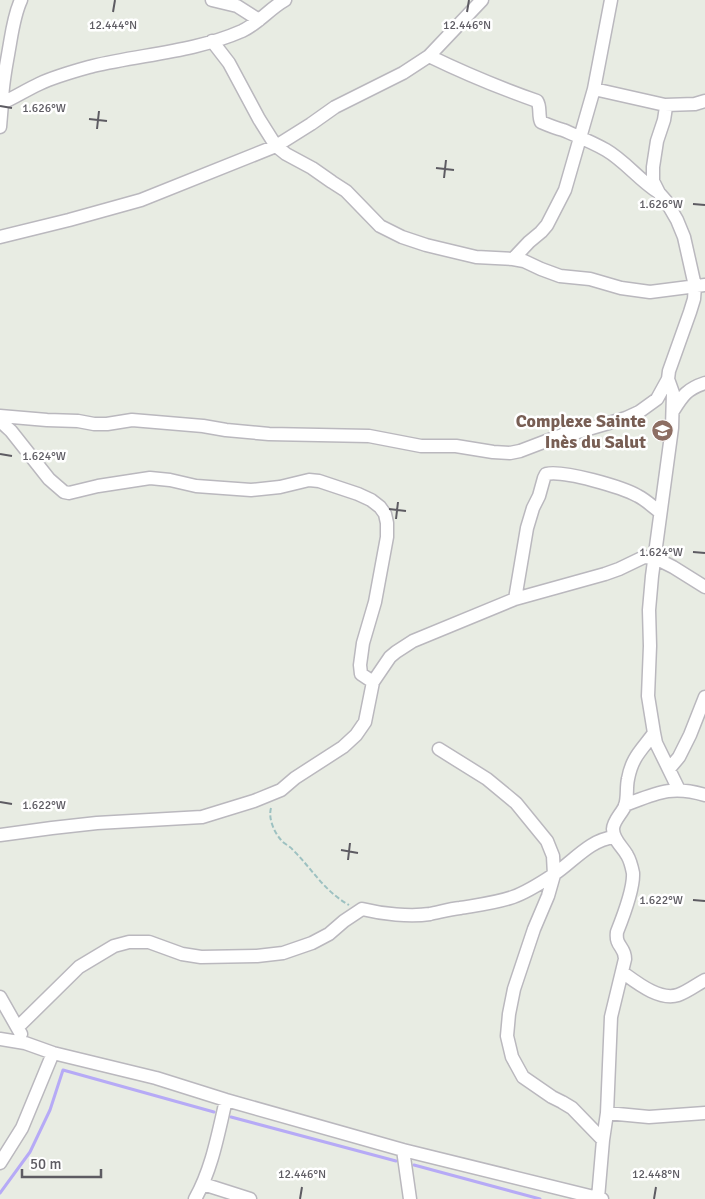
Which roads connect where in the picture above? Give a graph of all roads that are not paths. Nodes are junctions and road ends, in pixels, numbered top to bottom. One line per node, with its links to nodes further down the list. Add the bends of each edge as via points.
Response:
1 (22, 0): 11 (street, via 10,39)
2 (212, 0): 6 (street, via 237,6)
3 (285, 0): 6 (street)
4 (482, 0): 8 (street)
5 (611, 0): 9 (street)
6 (259, 20): 7 (street)
7 (212, 42): 11 (street, via 65,74); 15 (street, via 229,63)
8 (429, 56): 14 (street, via 537,101 541,122); 15 (street, via 403,74 335,107)
9 (594, 89): 12 (street); 14 (street)
10 (705, 102): 12 (street)
11 (1, 103): 13 (street)
12 (665, 105): 16 (street, via 653,167 653,181)
13 (0, 127)
14 (580, 137): 16 (street, via 607,150); 18 (street, via 562,198 541,232)
15 (276, 146): 17 (street, via 141,200); 18 (street, via 346,191 380,226 402,237 469,256)
16 (658, 193): 19 (street, via 678,220)
17 (0, 237)
18 (513, 258): 19 (street, via 560,276 590,279 640,291)
19 (700, 286): 20 (street)
20 (668, 379): 22 (street, via 673,393); 23 (street, via 657,399 639,412 510,453 456,446 420,446 369,436 269,434 132,420 94,424)
21 (705, 383): 22 (street, via 684,394)
22 (673, 411): 25 (street)
23 (0, 416)
24 (0, 421): 29 (street, via 64,492 150,478 196,486 252,490 309,480 372,500 388,522 375,602 360,665 360,674)
25 (660, 512): 26 (street); 28 (street, via 640,496 622,488 546,474 528,528)
26 (655, 558): 27 (street); 28 (street, via 644,557 619,570); 31 (street, via 649,610 648,696)
27 (705, 587)
28 (515, 599): 29 (street, via 413,641 390,658)
29 (373, 682): 37 (street, via 364,722 356,735 281,790 202,817 97,823)
30 (705, 697): 33 (street, via 690,735)
31 (654, 734): 33 (street); 36 (street, via 630,767)
32 (439, 749): 39 (street, via 487,778 516,803 547,841 553,856)
33 (669, 769): 34 (street)
34 (679, 790): 35 (street); 36 (street, via 658,793)
35 (705, 795)
36 (626, 805): 38 (street, via 612,826)
37 (0, 835)
38 (614, 837): 39 (street, via 597,842); 40 (street, via 628,857 633,872 616,939 625,954)
39 (554, 875): 43 (street, via 513,897 430,914 390,914 362,909 329,934 282,953 201,957 149,942 114,946 79,967); 50 (street, via 514,989 508,1036 512,1057 524,1077 572,1108)
40 (622, 972): 41 (street, via 668,997); 48 (street, via 610,1017)
41 (705, 980)
42 (0, 997): 43 (street)
43 (18, 1027): 45 (street)
44 (0, 1039): 45 (street)
45 (25, 1042): 46 (street)
46 (53, 1053): 47 (street, via 156,1078); 52 (street, via 22,1128)
47 (226, 1100): 51 (street); 53 (street)
48 (607, 1113): 49 (street, via 649,1116); 50 (street)
49 (705, 1113)
50 (603, 1140): 54 (street)
51 (403, 1150): 54 (street); 57 (street)
52 (0, 1163)
53 (203, 1184): 55 (street); 56 (street)
54 (600, 1198)
55 (195, 1199)
56 (250, 1199)
57 (410, 1199)

